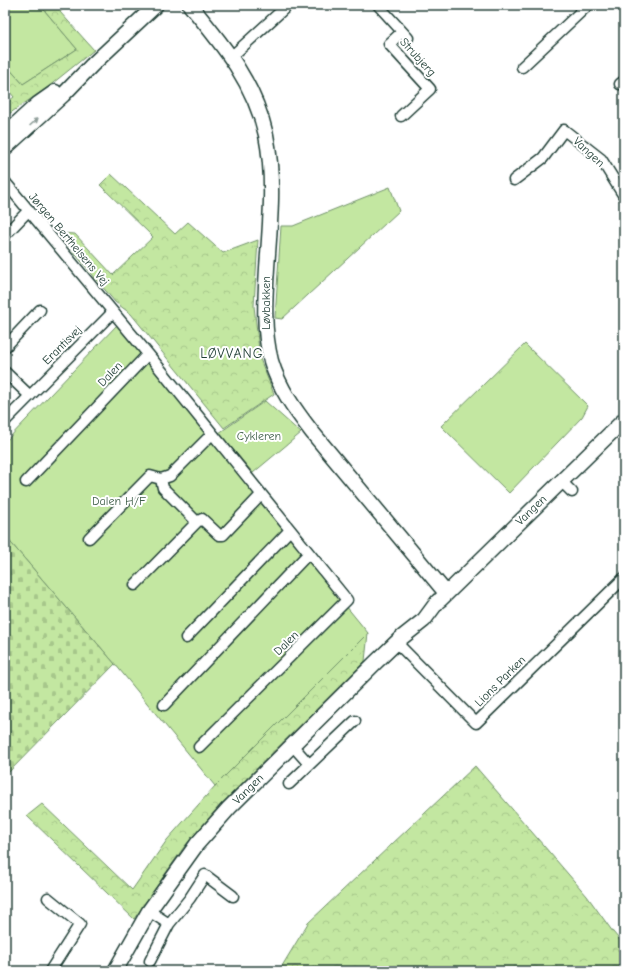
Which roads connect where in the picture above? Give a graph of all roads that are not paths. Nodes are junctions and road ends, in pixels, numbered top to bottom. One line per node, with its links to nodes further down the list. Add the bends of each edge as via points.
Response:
1 (156, 5): 7 (street)
2 (190, 5): 6 (street, Løvbakken)
3 (288, 5): 6 (street)
4 (378, 5): 9 (street, Strubjerg, via 405,35 389,44 430,89)
5 (588, 5): 8 (street)
6 (231, 57): 37 (street, Løvbakken, via 260,114 271,167 272,203 264,310 266,336 280,383 292,407)
7 (92, 65): 10 (street, via 38,104); 11 (street, one-way to 7)
8 (522, 67)
9 (401, 116)
10 (5, 134)
11 (5, 148)
12 (514, 180): 14 (street, Vangen, via 543,158 564,130 601,160)
13 (5, 182): 15 (street, Jørgen Berthelsens Vej)
14 (624, 196)
15 (29, 210): 16 (street); 18 (street, Jørgen Berthelsens Vej)
16 (5, 235)
17 (40, 310): 19 (street)
18 (113, 312): 20 (street, Dalen); 22 (street, Erantisvej)
19 (5, 347)
20 (148, 354): 25 (street, Dalen); 28 (street, Dalen)
21 (5, 372): 22 (street)
22 (30, 396): 24 (street, Erantisvej)
23 (624, 420): 27 (street, Vangen)
24 (5, 421)
25 (212, 434): 26 (street, via 170,476); 30 (street, Dalen)
26 (161, 479): 31 (street, via 164,488); 33 (street, via 150,476)
27 (561, 481): 29 (street); 37 (street, Vangen)
28 (26, 482)
29 (572, 492)
30 (261, 496): 31 (street, via 223,535 219,535 202,519); 32 (street, Dalen)
31 (197, 522): 36 (street)
32 (290, 530): 34 (street, Dalen); 38 (street)
33 (90, 538)
34 (309, 553): 40 (street); 43 (street, Dalen, via 347,600)
35 (624, 578): 39 (street, Lions Parken, via 476,723)
36 (135, 585)
37 (442, 597): 39 (street, Vangen, via 413,621)
38 (186, 638)
39 (398, 641): 42 (street, Vangen)
40 (164, 705)
41 (355, 721): 44 (street)
42 (292, 745): 44 (street); 48 (street, Vangen, via 197,844)
43 (199, 747)
44 (310, 764): 45 (street)
45 (289, 784)
46 (233, 896): 49 (street, via 205,875)
47 (48, 898): 52 (street, via 80,924)
48 (149, 911): 49 (street); 51 (street, Vangen)
49 (169, 924): 50 (street)
50 (150, 961)
51 (117, 967)
52 (50, 971)

